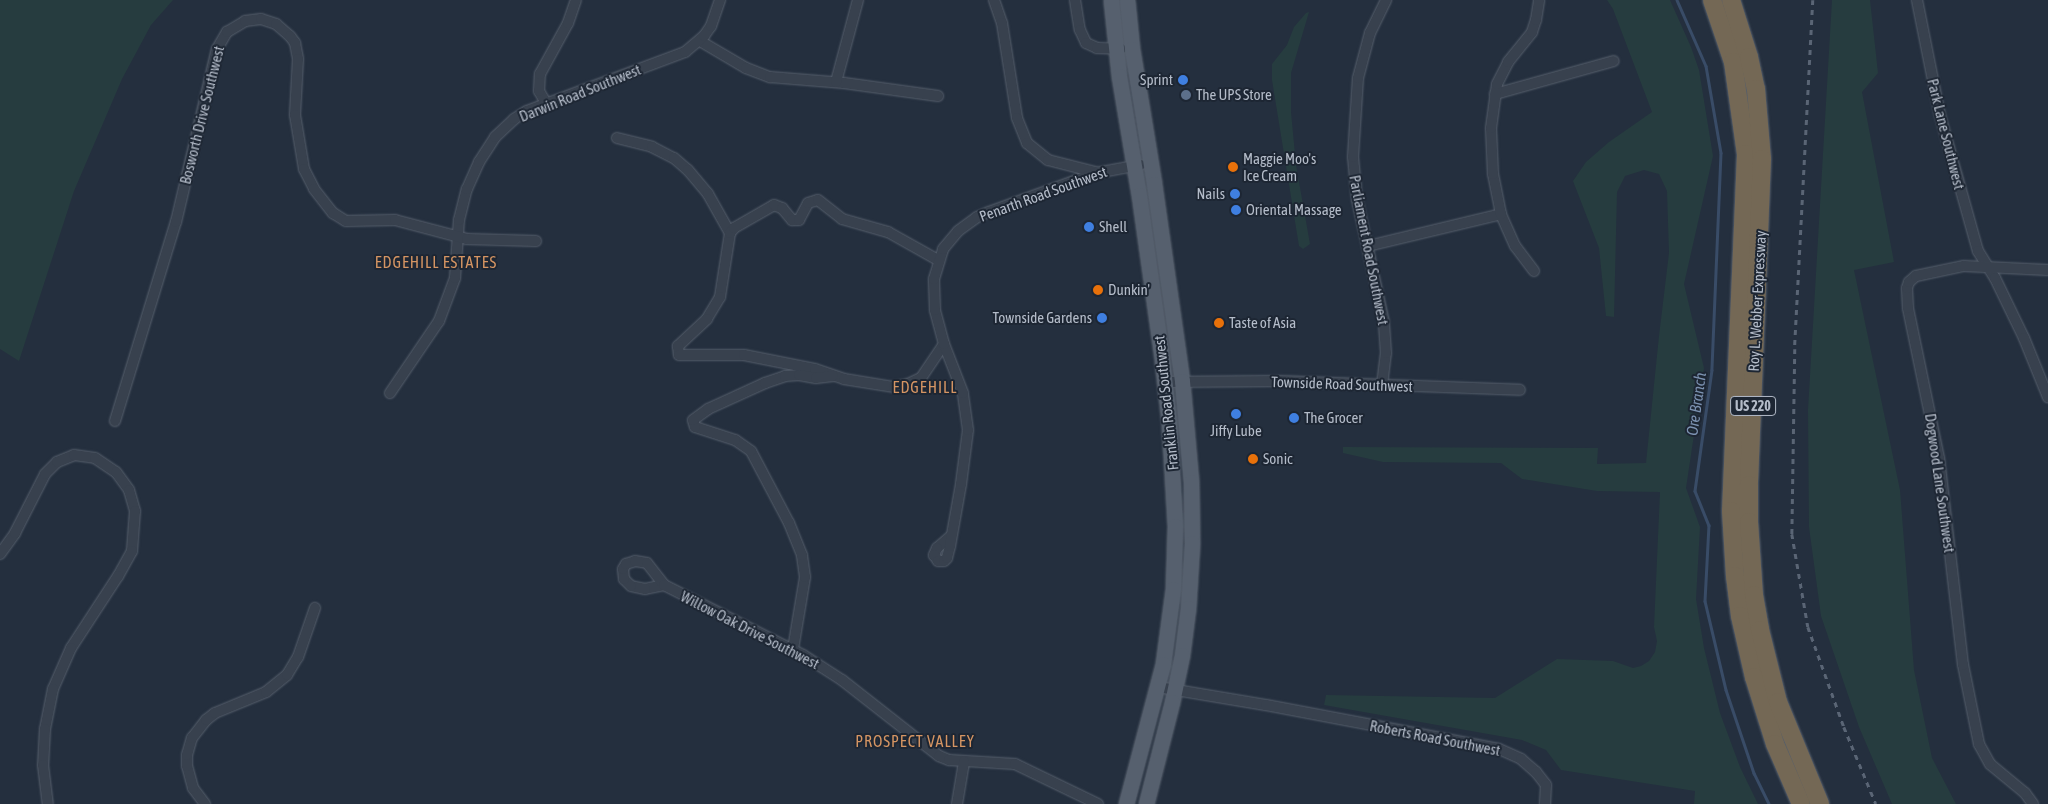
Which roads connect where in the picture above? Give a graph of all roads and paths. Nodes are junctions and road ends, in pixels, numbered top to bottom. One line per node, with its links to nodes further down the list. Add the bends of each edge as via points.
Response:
1 (576, 0): 20 (street, via 568,23 540,74 539,91)
2 (720, 0): 13 (street, via 711,26)
3 (858, 0): 17 (street)
4 (994, 0): 24 (street, via 1002,23 1017,118 1027,143 1048,160)
5 (1075, 0): 14 (street, via 1080,30 1086,43 1096,48)
6 (1111, 0): 14 (main road, Franklin Road Southwest)
7 (1127, 0): 15 (main road, Franklin Road Southwest)
8 (1386, 0): 29 (street, Parliament Road Southwest, via 1370,33 1357,86 1355,178)
9 (1539, 0): 18 (street, via 1532,32 1502,72)
10 (1712, 0): 58 (highway, Roy L. Webber Expressway / US 220, via 1736,72 1746,154 1731,511 1735,576 1747,650 1761,702)
11 (1731, 0): 59 (highway, Roy L. Webber Expressway / US 220, via 1750,57 1762,159 1749,485 1754,594 1778,702)
12 (1917, 0): 31 (street, Park Lane Southwest, via 1955,175 1978,251)
13 (700, 41): 17 (street, via 758,74); 20 (street, Darwin Road Southwest, via 685,52)
14 (1115, 49): 15 (street); 23 (main road, Franklin Road Southwest)
15 (1132, 49): 22 (main road, Franklin Road Southwest)
16 (1614, 62): 18 (street)
17 (836, 82): 19 (street)
18 (1495, 94): 25 (street, via 1491,153)
19 (938, 96)
20 (546, 103): 27 (street, Darwin Road Southwest, via 514,119 486,148 467,189)
21 (617, 138): 26 (street, via 652,147 681,164 708,194)
22 (1151, 164): 23 (street, Penarth Road Southwest); 36 (main road, Franklin Road Southwest)
23 (1134, 166): 24 (street, Penarth Road Southwest); 37 (main road, Franklin Road Southwest)
24 (1096, 173): 30 (street, Penarth Road Southwest, via 977,217 952,236)
25 (1501, 214): 29 (street); 33 (street, via 1515,246)
26 (730, 233): 30 (street, via 774,205 782,208 792,220 799,220 808,203 818,200 842,219 888,232); 35 (street, via 720,298 708,319 677,349 679,355 744,354)
27 (457, 237): 28 (street, Bosworth Drive Southwest); 40 (street, Darwin Road Southwest, via 455,278 439,321); 42 (street, Bosworth Drive Southwest, via 395,220 346,221 333,213 314,189 304,168 295,115 298,59 294,43 282,28 270,21 254,19 235,25 217,48 176,222)
28 (536, 241)
29 (1368, 246): 38 (street, Parliament Road Southwest, via 1384,322 1386,353)
30 (938, 260): 34 (street, Penarth Road Southwest, via 934,292)
31 (1986, 266): 32 (street, Dogwood Lane Southwest); 41 (street, Park Lane Southwest, via 2020,330); 60 (street, Dogwood Lane Southwest, via 1940,270 1916,276 1909,282 1906,300 1939,458 1962,665 1979,744 1990,764 2025,793)
32 (2048, 270)
33 (1534, 271)
34 (944, 344): 35 (street, via 926,373 908,384 894,387 866,384); 43 (street, Penarth Road Southwest, via 963,393 968,430)
35 (834, 376): 47 (street, via 793,375 772,381 708,409 693,420 695,427 735,440 751,451 789,523 802,555 805,577)
36 (1182, 381): 37 (street, Townside Road Southwest); 38 (street, Townside Road Southwest); 49 (main road, Franklin Road Southwest, via 1191,482 1192,558)
37 (1165, 382): 48 (main road, Franklin Road Southwest, via 1174,483 1175,547 1168,629)
38 (1382, 385): 39 (street, Townside Road Southwest)
39 (1520, 390)
40 (390, 393)
41 (2048, 397)
42 (115, 421)
43 (951, 536)
44 (0, 554): 51 (street, via 15,533 45,474 57,462 74,455 95,458 116,472 129,490 135,511 132,551 71,648 51,696 43,765)
45 (664, 585): 47 (street, Willow Oak Drive Southwest)
46 (314, 608): 52 (street, via 298,657 288,675 266,692 215,713 192,738 187,766 194,788)
47 (793, 649): 50 (street, Willow Oak Drive Southwest, via 842,680 929,751 949,760)
48 (1158, 687): 49 (street, Roberts Road Southwest); 55 (main road, Franklin Road Southwest)
49 (1175, 690): 56 (main road, Franklin Road Southwest); 57 (street, Roberts Road Southwest, via 1499,749 1528,764 1546,784)
50 (964, 762): 53 (street); 54 (street, Willow Oak Drive Southwest, via 1015,764)
51 (48, 804)
52 (205, 804)
53 (957, 804)
54 (1098, 804)
55 (1126, 804)
56 (1146, 804)
57 (1545, 804)
58 (1801, 804)
59 (1820, 804)
60 (2033, 804)

